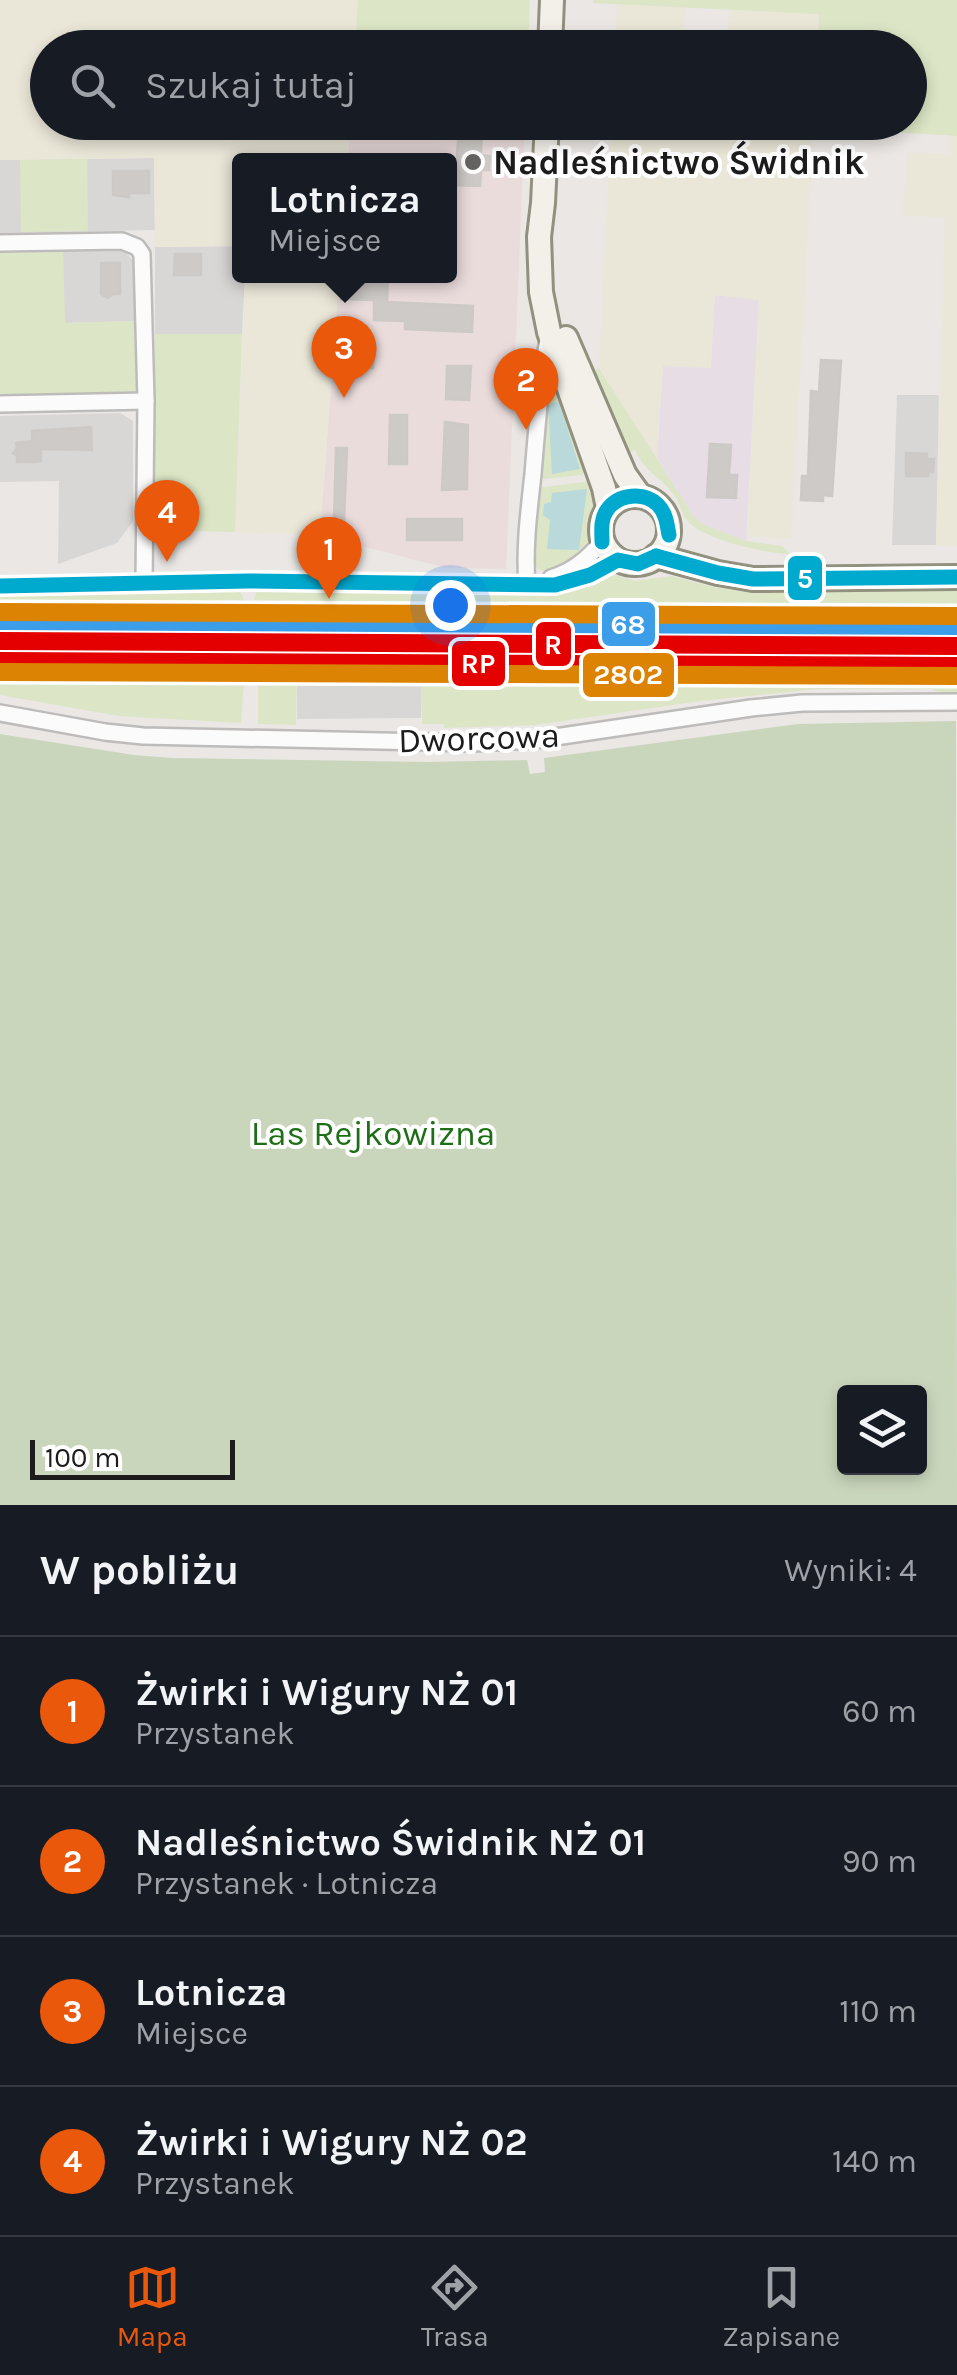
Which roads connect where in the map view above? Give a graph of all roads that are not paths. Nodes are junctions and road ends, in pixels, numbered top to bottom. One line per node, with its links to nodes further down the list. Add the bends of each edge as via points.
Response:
1 (552, 0): 2 (main road)
2 (551, 30)
3 (546, 140): 4 (main road)
4 (544, 202): 6 (main road, via 540,278); 9 (main road, via 549,278 561,326)
5 (0, 243): 7 (street, via 122,240 137,246 144,262)
6 (549, 332): 10 (main road); 18 (street)
7 (146, 401): 8 (street); 17 (street)
8 (0, 404)
9 (640, 496): 10 (main road, via 620,498); 11 (main road, via 662,509)
10 (608, 508): 12 (main road, via 600,524)
11 (669, 535): 13 (main road); 16 (main road, via 704,554)
12 (602, 542): 14 (main road); 18 (street, via 572,570)
13 (656, 556): 14 (main road, via 638,564); 16 (main road, via 742,578)
14 (618, 560): 18 (street, via 561,584)
15 (957, 577): 16 (main road)
16 (793, 578)
17 (144, 583): 18 (street); 19 (street)
18 (527, 584)
19 (0, 586)
20 (957, 702): 21 (street, Dworcowa, via 802,703 474,743 142,736)
21 (0, 712)

